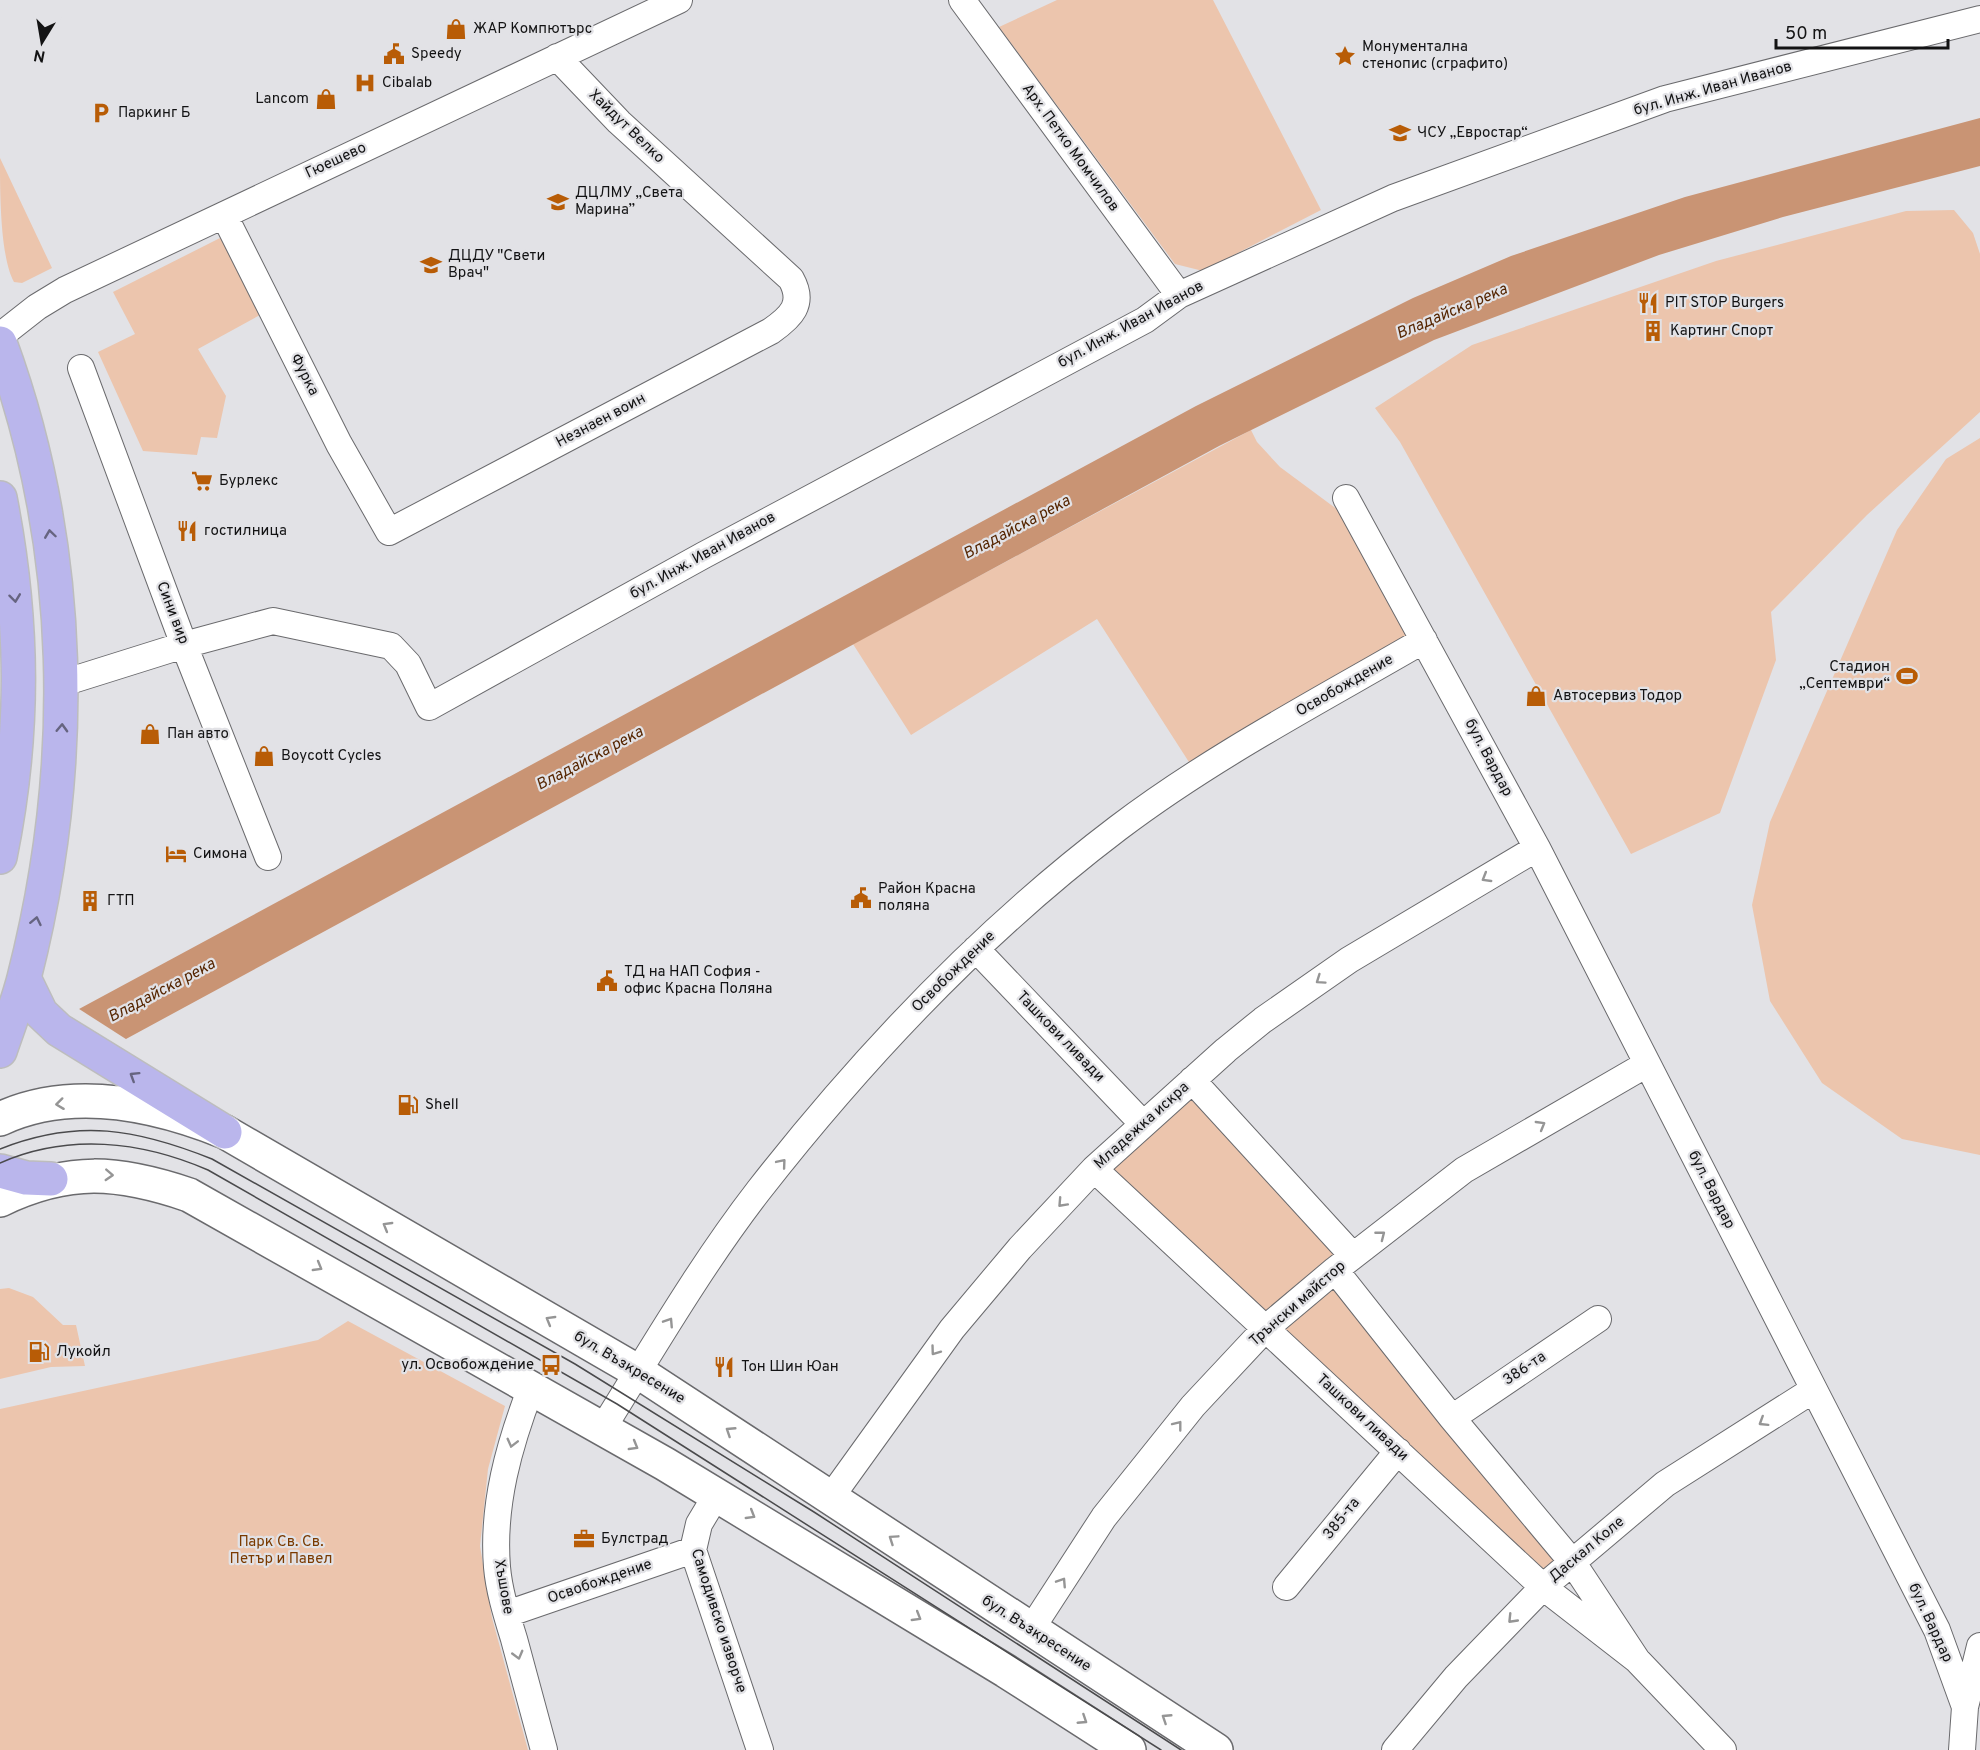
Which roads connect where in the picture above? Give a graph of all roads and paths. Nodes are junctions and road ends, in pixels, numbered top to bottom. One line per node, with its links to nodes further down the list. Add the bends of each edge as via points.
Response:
1 (679, 0): 4 (street, Гюешево)
2 (962, 0): 7 (street, Арх. Петко Момчилов)
3 (1980, 19): 7 (street, бул. Инж. Иван Иванов, via 1665,99 1393,198)
4 (557, 57): 5 (street, Гюешево); 6 (street, Хайдут Велко, via 619,122 792,279)
5 (224, 215): 8 (street, Гюешево, via 50,298); 13 (street, Фурка, via 339,444)
6 (798, 295): 13 (street, Незнаен воин, via 794,311 771,332)
7 (1179, 295): 15 (street, бул. Инж. Иван Иванов, via 1145,320 429,707 401,654 380,642 273,621)
8 (0, 336)
9 (0, 343): 16 (main road, one-way to 9, via 49,526 28,433)
10 (81, 368): 15 (street, Сини вир)
11 (0, 498): 17 (main road, one-way to 17, via 18,621)
12 (1346, 498): 14 (street, бул. Вардар)
13 (389, 532)
14 (1424, 640): 18 (street, бул. Вардар); 21 (street, Освобождение, via 1196,773 1079,858)
15 (184, 645): 16 (street); 19 (street, Сини вир)
16 (63, 684): 22 (main road, one-way to 16, via 54,819)
17 (10, 694): 20 (main road, via 9,802)
18 (1537, 848): 24 (street, бул. Вардар); 25 (street, Младежка искра, one-way to 25, via 1349,960 1263,1020)
19 (268, 856)
20 (0, 857)
21 (976, 949): 27 (street, Ташкови ливади); 36 (street, Освобождение, one-way to 21, via 716,1249 759,1191 856,1074)
22 (24, 978): 23 (main road); 28 (main road, one-way to 22, via 59,1030 41,1013)
23 (0, 1051)
24 (1647, 1064): 33 (street, Трънски майстор, one-way to 24, via 1464,1170); 38 (street, бул. Вардар)
25 (1192, 1080): 27 (street, Младежка искра); 33 (street, Ташкови ливади)
26 (0, 1119): 28 (main road, бул. Възкресение, one-way to 26, via 159,1109 103,1101 48,1105)
27 (1143, 1124): 29 (street, Младежка искра)
28 (225, 1132): 36 (main road, бул. Възкресение, one-way to 28)
29 (1094, 1169): 35 (street, Ташкови ливади); 43 (street, Младежка искра, one-way to 43, via 952,1329)
30 (0, 1171): 31 (main road)
31 (51, 1179): 32 (main road); 37 (main road, one-way to 37, via 119,1175 189,1195)
32 (0, 1200)
33 (1344, 1263): 35 (street, Трънски майстор); 39 (street, Ташкови ливади)
34 (1598, 1319): 39 (street, 386-та)
35 (1266, 1328): 41 (street, Ташкови ливади); 49 (street, Трънски майстор, one-way to 35, via 1104,1517 1193,1406)
36 (638, 1371): 40 (street, Освобождение); 43 (main road, бул. Възкресение, one-way to 36)
37 (531, 1388): 40 (main road); 48 (street, Хъшове, one-way to 48, via 514,1436 497,1514 497,1570)
38 (1812, 1390): 45 (street, Даскал Коле, one-way to 45, via 1665,1484); 52 (street, бул. Вардар, via 1937,1630)
39 (1452, 1418): 45 (street, Ташкови ливади)
40 (603, 1428): 42 (main road, one-way to 42)
41 (1398, 1451): 46 (street, 385-та); 47 (street, Ташкови ливади)
42 (717, 1494): 44 (street, Самодивско изворче, via 699,1524); 55 (main road, one-way to 55)
43 (831, 1497): 49 (main road, бул. Възкресение, one-way to 43)
44 (693, 1550): 48 (street, Освобождение); 54 (street, Самодивско изворче)
45 (1573, 1563): 47 (street, Даскал Коле); 51 (street, Ташкови ливади)
46 (1286, 1587)
47 (1543, 1587): 51 (street, Ташкови ливади); 57 (street, Даскал Коле, one-way to 57, via 1456,1677)
48 (507, 1614): 53 (street, Хъшове, one-way to 53)
49 (1030, 1631): 56 (main road, бул. Възкресение, one-way to 49)
50 (1980, 1646): 52 (street)
51 (1637, 1660): 58 (street, Ташкови ливади)
52 (1965, 1707): 59 (street, бул. Вардар)
53 (544, 1750)
54 (760, 1750)
55 (1129, 1750)
56 (1216, 1750)
57 (1395, 1750)
58 (1723, 1750)
59 (1962, 1750)

